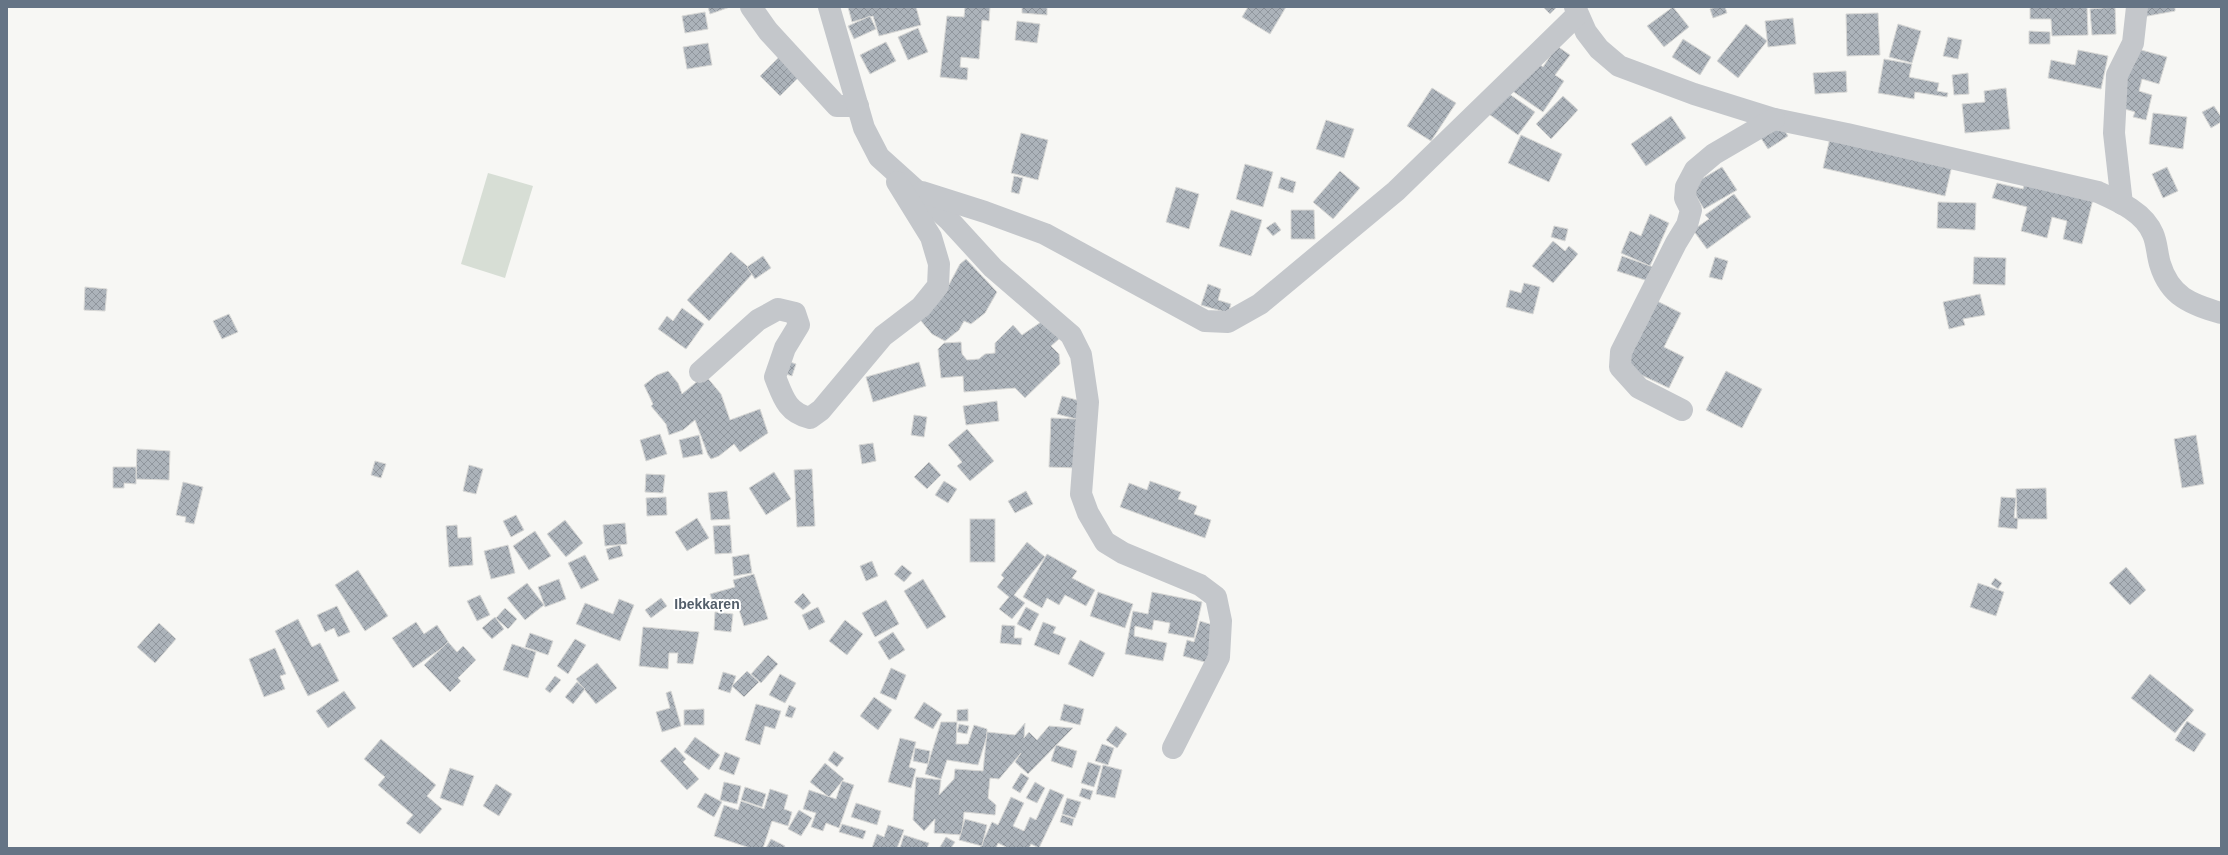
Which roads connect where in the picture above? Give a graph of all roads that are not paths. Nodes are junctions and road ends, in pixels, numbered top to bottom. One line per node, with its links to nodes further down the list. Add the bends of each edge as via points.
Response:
1 (751, 7): 5 (street, via 768,31 837,106)
2 (829, 7): 5 (street)
3 (2137, 7): 9 (street, via 2133,43 2117,75 2114,133)
4 (1576, 11): 6 (street, via 1586,32 1599,49 1619,66 1694,94); 8 (street, via 1396,192 1260,304 1228,322 1206,321 1045,234)
5 (858, 106): 7 (street, via 864,128 879,157)
6 (1774, 119): 9 (street, via 2064,183 2098,192); 12 (street, via 1714,154 1695,170 1686,187 1685,198 1691,210 1687,225 1621,352 1620,367 1639,388)
7 (888, 165): 8 (street); 11 (street, via 931,237 939,264 938,286 920,307 883,336 821,410 810,418 798,415 786,402 775,377 784,348 799,325 795,313 778,309 758,320)
8 (917, 191): 13 (street, via 949,220 993,268 1071,334 1081,355 1088,402 1081,494 1088,513 1105,542 1123,553 1200,585 1216,597 1221,621 1219,657)
9 (2122, 204): 10 (street, via 2142,218 2153,233 2160,264 2169,285 2183,298)
10 (2221, 313)
11 (700, 372)
12 (1682, 410)
13 (1173, 748)

